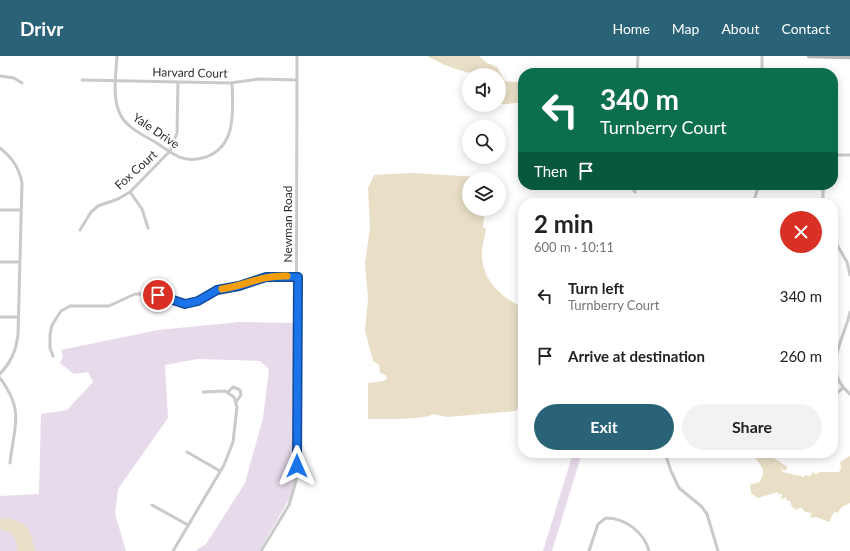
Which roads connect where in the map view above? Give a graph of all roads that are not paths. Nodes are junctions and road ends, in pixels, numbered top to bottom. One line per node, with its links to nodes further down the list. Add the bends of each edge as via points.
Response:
1 (117, 56): 11 (street, Yale Drive)
2 (297, 56): 12 (street, Newman Road)
3 (638, 56): 7 (street)
4 (762, 56): 8 (street)
5 (809, 56): 6 (street)
6 (850, 57)
7 (637, 68)
8 (762, 68)
9 (0, 76): 14 (street, via 14,78)
10 (82, 80): 11 (street, Harvard Court)
11 (116, 80): 13 (street, Harvard Court); 17 (street, Yale Drive, via 117,103 123,118 130,126)
12 (297, 80): 15 (street, Harvard Court, via 259,79); 29 (street, Newman Road)
13 (178, 82): 15 (street, Harvard Court); 17 (street, Fox Court, via 177,134)
14 (22, 83)
15 (232, 83): 17 (street, Yale Drive, via 232,124 229,136 221,148 206,157 189,159)
16 (0, 148): 22 (street, via 19,170 22,183)
17 (170, 151): 20 (street, Fox Court)
18 (838, 155): 19 (street)
19 (850, 155)
20 (130, 192): 23 (street, via 142,209); 24 (street, Fox Court, via 98,206)
21 (0, 210): 22 (street)
22 (21, 210): 27 (street)
23 (148, 228)
24 (80, 230)
25 (838, 247): 28 (street)
26 (0, 262): 27 (street)
27 (19, 262): 32 (street)
28 (850, 275)
29 (298, 277): 34 (street, via 266,277 217,290 198,301 185,304 158,295 135,294 109,306 70,306 61,311 52,325 50,341); 51 (street, Newman Road, via 296,481 289,505)
30 (850, 312): 33 (street)
31 (0, 317): 32 (street)
32 (18, 317): 35 (street, via 16,350)
33 (838, 351)
34 (54, 356)
35 (0, 374)
36 (838, 377): 38 (street)
37 (0, 378): 46 (street, via 9,389 16,409 17,421)
38 (843, 388): 41 (street); 42 (street)
39 (203, 392): 40 (street)
40 (228, 392): 43 (street); 43 (street, via 233,387 240,390 241,395)
41 (838, 392)
42 (850, 394)
43 (236, 402): 47 (street, via 233,442)
44 (188, 452): 47 (street)
45 (667, 458): 54 (street, via 679,488 707,514)
46 (10, 463)
47 (220, 471): 49 (street)
48 (152, 505): 49 (street)
49 (188, 525): 50 (street)
50 (173, 551)
51 (261, 551)
52 (589, 551): 53 (street, via 598,524 606,518 634,528 642,536)
53 (649, 551)
54 (718, 551)

